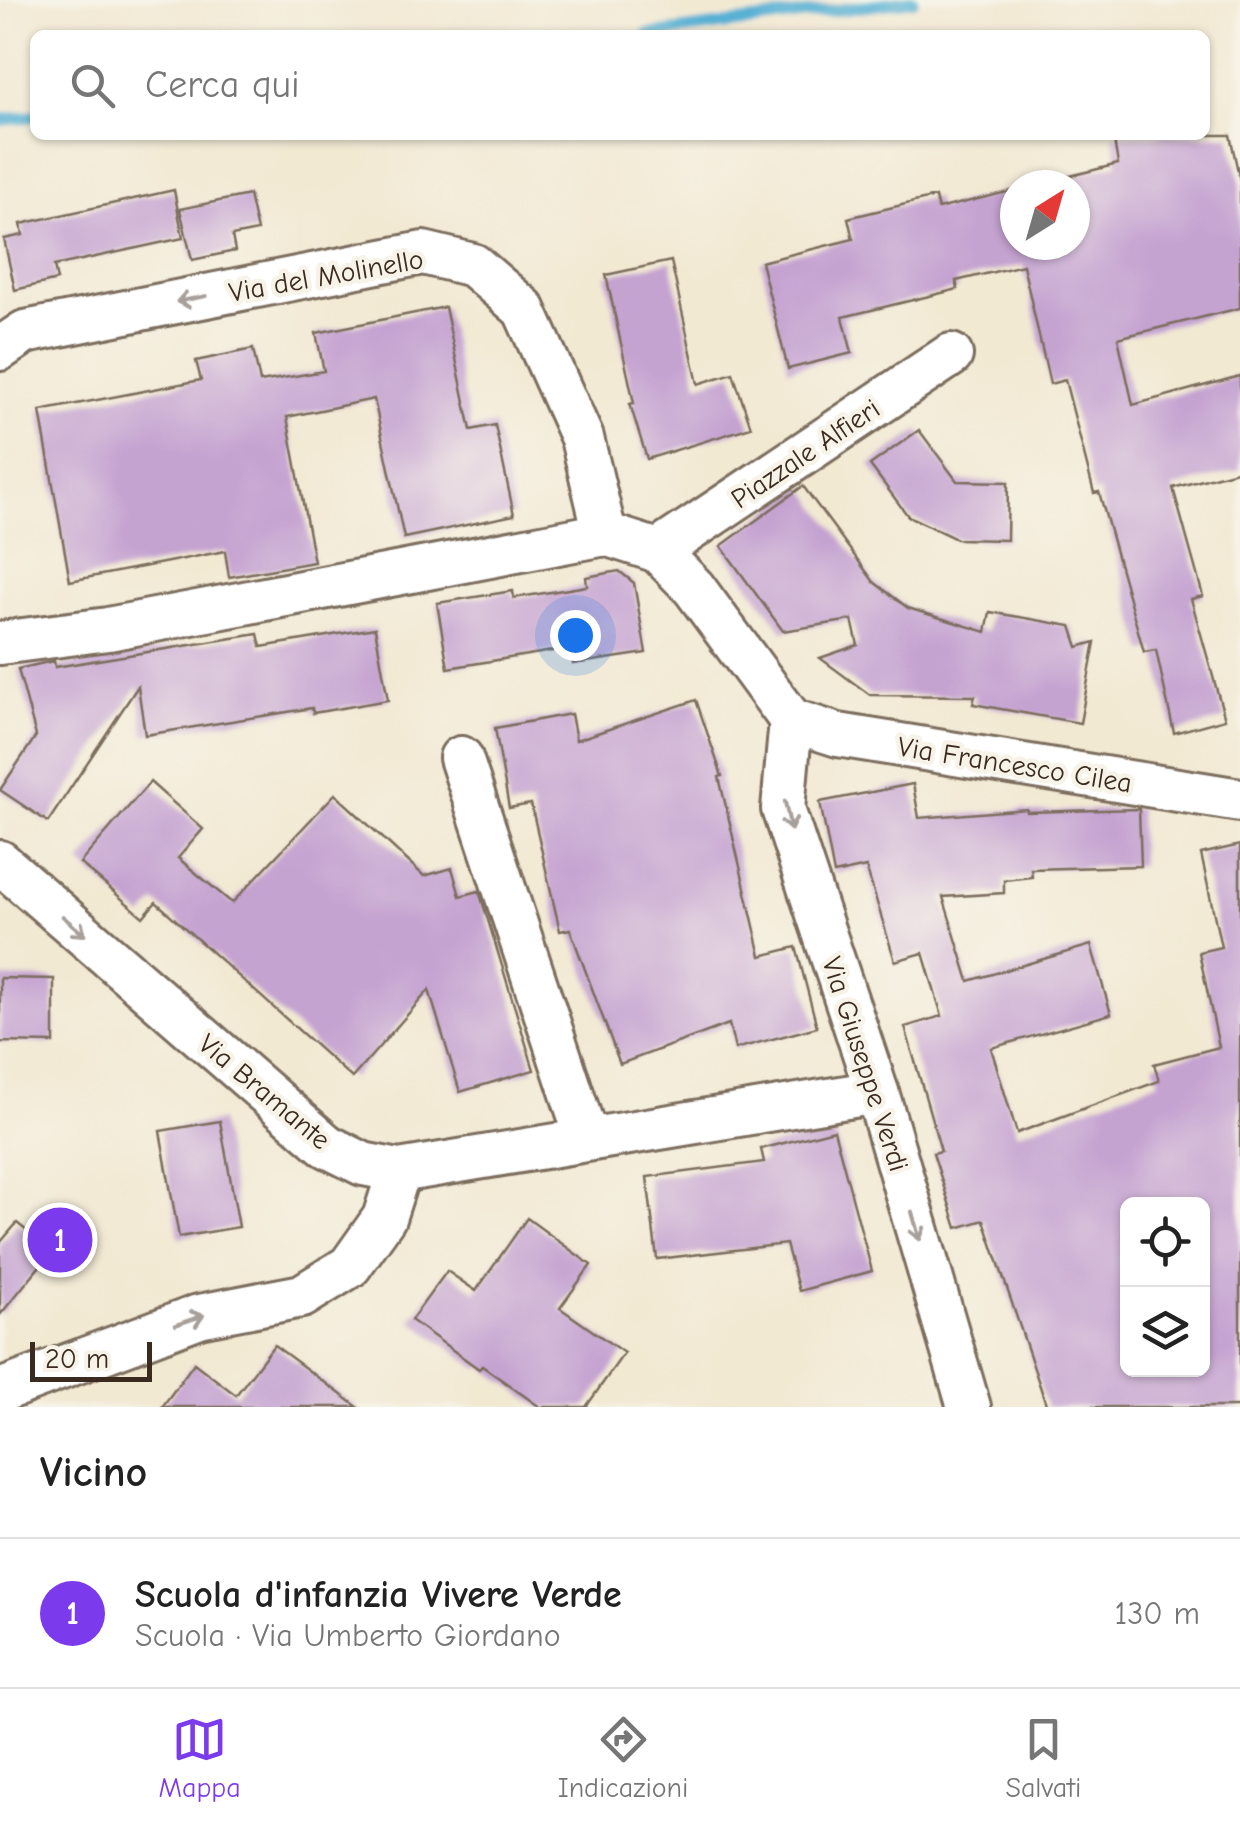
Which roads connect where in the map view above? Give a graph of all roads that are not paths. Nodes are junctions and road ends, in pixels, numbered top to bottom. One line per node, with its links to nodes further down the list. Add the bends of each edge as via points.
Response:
1 (0, 350): 3 (street, Via del Molinello, one-way to 1, via 582,438 524,308 473,265 424,253 25,332)
2 (951, 355): 4 (street, Piazzale Alfieri)
3 (605, 534): 4 (street); 5 (street, via 108,629)
4 (658, 551): 6 (street, via 694,588)
5 (0, 643)
6 (791, 720): 8 (street, Via Francesco Cilea, via 838,735); 10 (street, Via Giuseppe Verdi, one-way to 10, via 783,809)
7 (461, 758): 11 (street)
8 (1240, 800)
9 (0, 862): 12 (street, Via Bramante, one-way to 12, via 327,1146 363,1164)
10 (876, 1092): 11 (street, Via Bramante); 14 (street, Via Giuseppe Verdi, one-way to 14)
11 (588, 1140): 12 (street, Via Bramante)
12 (399, 1171): 13 (street, one-way to 12, via 198,1316 302,1296 350,1266 384,1218)
13 (0, 1391)
14 (970, 1407)

